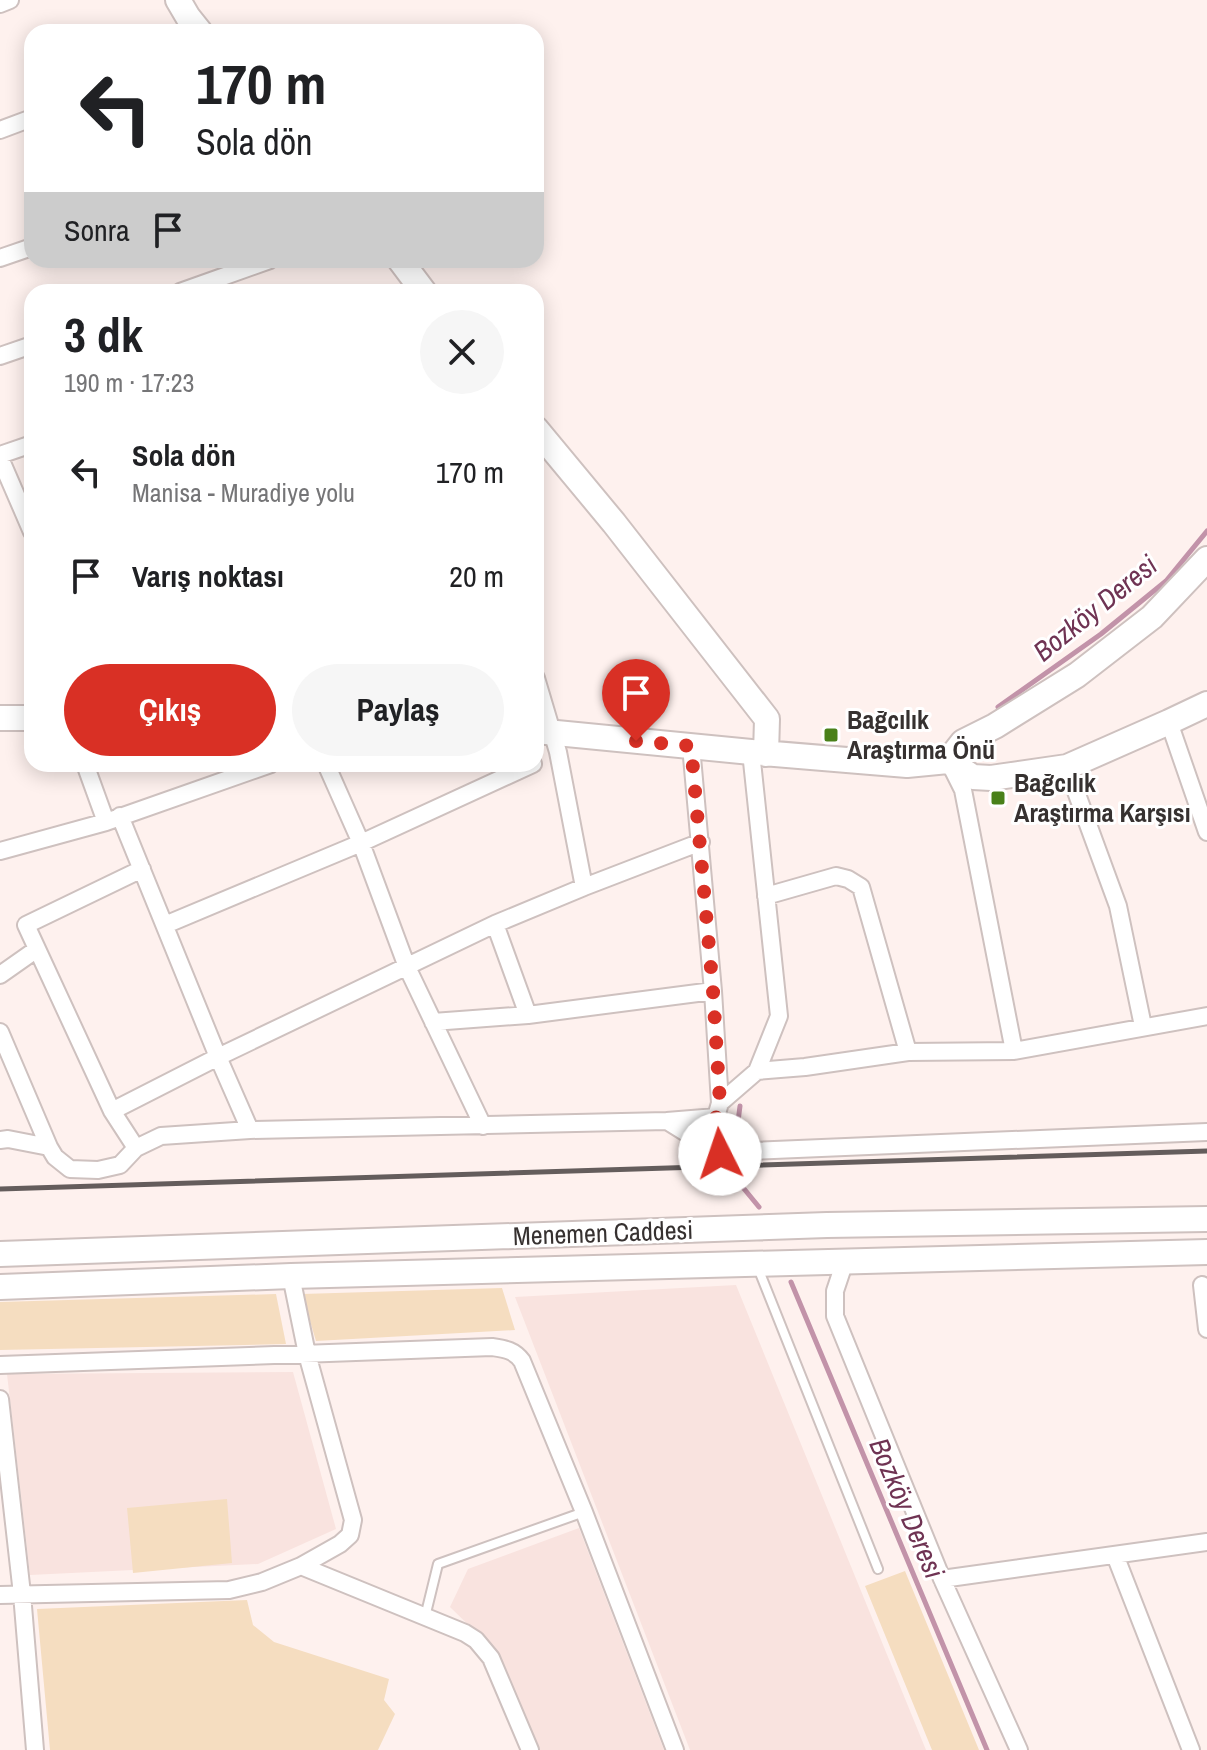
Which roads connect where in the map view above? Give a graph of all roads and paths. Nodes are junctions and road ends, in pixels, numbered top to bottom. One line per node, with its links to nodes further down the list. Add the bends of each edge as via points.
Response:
1 (10, 0): 2 (street)
2 (0, 4)
3 (24, 121): 4 (street)
4 (0, 130)
5 (24, 250): 6 (street)
6 (0, 258)
7 (248, 268): 8 (street)
8 (202, 284)
9 (24, 348): 10 (street)
10 (0, 356)
11 (544, 439): 23 (main road, via 767,719)
12 (24, 447): 13 (street)
13 (0, 456): 14 (street)
14 (24, 513)
15 (1207, 559): 24 (main road, via 1152,617 1077,675 963,742)
16 (1207, 704): 20 (main road)
17 (544, 716): 21 (street)
18 (0, 718): 19 (main road)
19 (24, 718)
20 (1169, 722): 25 (main road); 31 (street)
21 (549, 739): 22 (main road); 36 (street)
22 (691, 746): 23 (main road); 32 (street)
23 (759, 753): 24 (main road, via 907,765); 37 (street)
24 (948, 761): 25 (main road, via 973,777 991,778); 49 (street, via 963,790)
25 (1067, 767): 47 (street, via 1118,906)
26 (89, 772): 30 (street)
27 (248, 772): 30 (street)
28 (330, 772): 33 (street)
29 (515, 772): 33 (street)
30 (113, 819): 34 (street); 35 (street)
31 (1207, 832)
32 (701, 842): 36 (street); 43 (street)
33 (361, 843): 39 (street); 41 (street)
34 (0, 851)
35 (142, 869): 39 (street); 40 (street, via 26,925)
36 (584, 887): 38 (street)
37 (766, 896): 50 (street, via 836,876 861,887); 52 (street, via 779,1016)
38 (495, 924): 41 (street); 44 (street)
39 (165, 925): 51 (street)
40 (37, 949): 42 (street); 54 (street)
41 (407, 967): 46 (street); 51 (street)
42 (0, 975)
43 (713, 991): 44 (street); 53 (street)
44 (528, 1015): 46 (street)
45 (1207, 1016): 47 (street)
46 (433, 1022): 56 (street)
47 (1143, 1026): 49 (street)
48 (0, 1032): 60 (street)
49 (1014, 1051): 50 (street)
50 (908, 1052): 52 (street)
51 (218, 1057): 54 (street); 57 (street)
52 (757, 1071): 53 (street)
53 (718, 1110): 55 (street); 62 (street)
54 (112, 1111): 61 (street)
55 (667, 1121): 56 (street); 62 (street)
56 (483, 1126): 57 (street)
57 (250, 1130): 61 (street, via 161,1136)
58 (1207, 1132): 62 (street)
59 (0, 1140): 60 (street)
60 (49, 1147): 61 (street, via 70,1169 98,1170 120,1165)
61 (136, 1148)
62 (720, 1154)
63 (1207, 1219): 65 (main road, Menemen Caddesi, via 811,1226)
64 (1207, 1252): 66 (main road, Menemen Caddesi)
65 (0, 1254)
66 (845, 1261): 67 (main road, Menemen Caddesi); 80 (street, via 835,1291 835,1316)
67 (757, 1263): 68 (main road, Menemen Caddesi); 79 (lane)
68 (291, 1276): 70 (main road, Menemen Caddesi); 72 (street)
69 (1202, 1285): 71 (street)
70 (0, 1287)
71 (1207, 1329)
72 (307, 1354): 73 (street); 75 (street, via 508,1349 522,1361); 78 (street, via 353,1520 350,1535 340,1544)
73 (0, 1365)
74 (0, 1399): 81 (street)
75 (584, 1512): 83 (lane, via 438,1564); 86 (street)
76 (1207, 1542): 77 (street)
77 (1115, 1555): 80 (street); 88 (street)
78 (301, 1566): 81 (street, via 229,1590); 83 (street)
79 (878, 1569)
80 (942, 1579): 87 (street)
81 (22, 1594): 82 (street); 84 (street)
82 (0, 1595)
83 (425, 1617): 85 (street, via 465,1633 491,1658)
84 (35, 1750)
85 (530, 1750)
86 (675, 1750)
87 (1019, 1750)
88 (1191, 1750)

